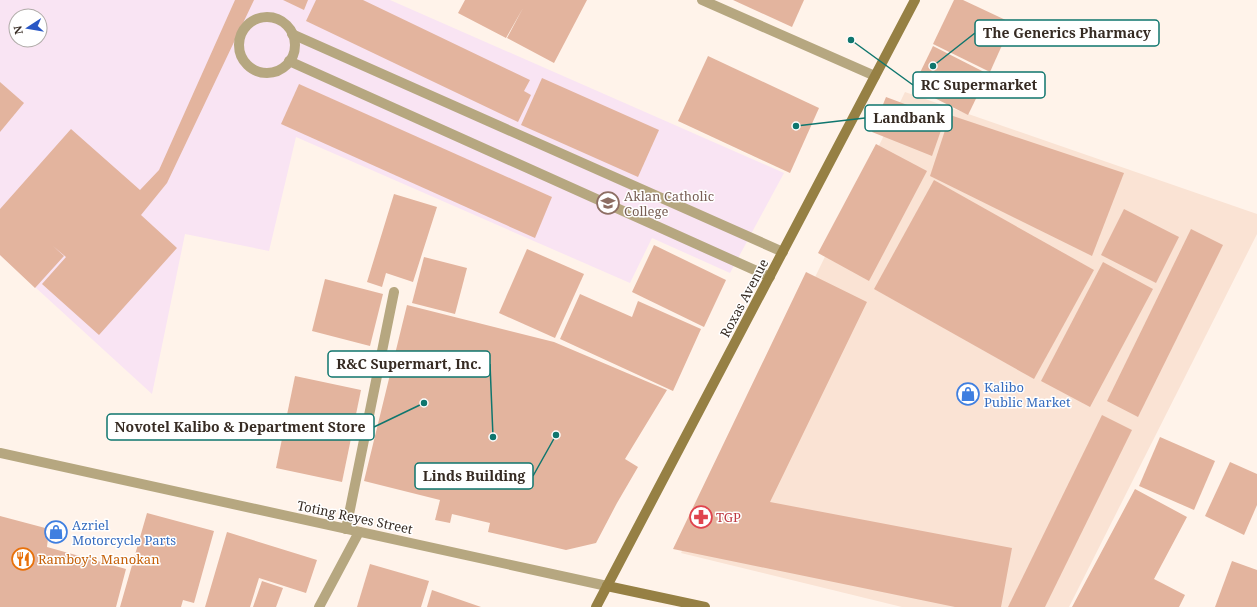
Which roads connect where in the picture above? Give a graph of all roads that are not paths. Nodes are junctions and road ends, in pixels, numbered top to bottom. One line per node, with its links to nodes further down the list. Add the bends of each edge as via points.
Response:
1 (702, 0): 5 (street)
2 (915, 0): 5 (main road, Roxas Avenue)
3 (292, 34): 4 (street, via 295,49); 4 (street, via 285,24 277,19 259,18 251,22 240,37 241,55 253,69 270,73 279,70); 6 (street)
4 (289, 61): 7 (street)
5 (875, 76): 6 (main road, Roxas Avenue)
6 (783, 252): 7 (main road, Roxas Avenue)
7 (770, 277): 12 (main road, Roxas Avenue)
8 (394, 292): 10 (street)
9 (0, 452): 10 (street, Toting Reyes Street)
10 (346, 529): 11 (street, Toting Reyes Street)
11 (359, 532): 12 (street, Toting Reyes Street); 13 (street)
12 (607, 586): 14 (main road, Roxas Avenue); 15 (main road, Toting Reyes Street)
13 (319, 607)
14 (596, 607)
15 (705, 607)

